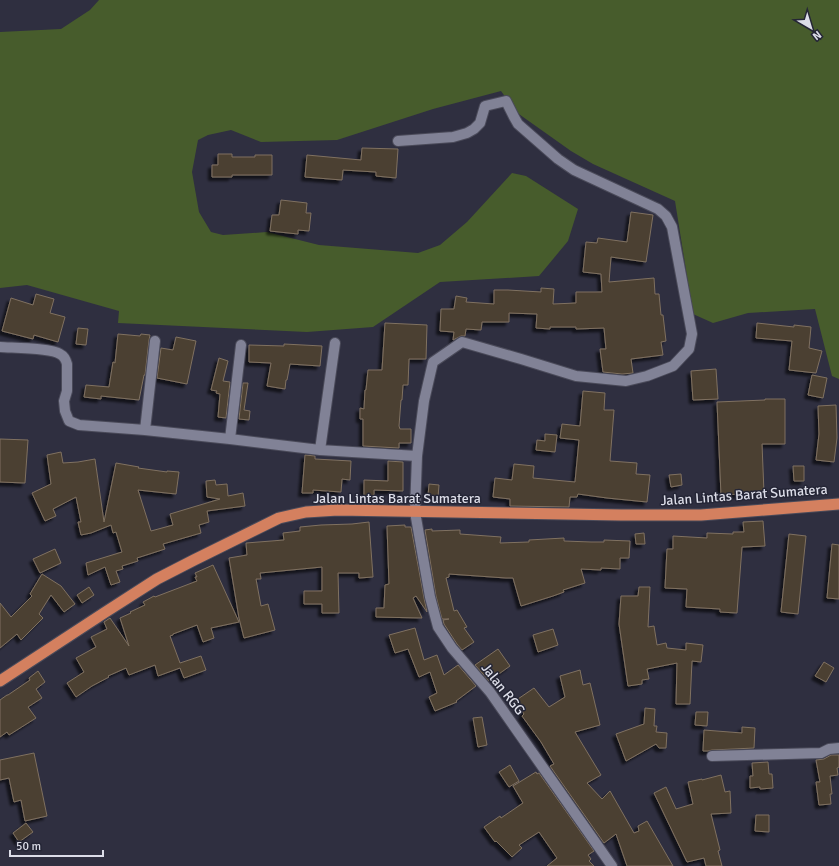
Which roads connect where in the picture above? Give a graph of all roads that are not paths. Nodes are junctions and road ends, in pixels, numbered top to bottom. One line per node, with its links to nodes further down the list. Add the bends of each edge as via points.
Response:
1 (398, 141): 9 (street, Jalan RGG, via 453,137 467,133 480,123 485,106 506,101 518,124 558,159 574,170 658,209 666,216 672,227 692,334 689,349 673,366 647,376 626,380 576,376 462,342 433,362 424,401)
2 (155, 342): 6 (street)
3 (335, 343): 8 (street)
4 (241, 345): 7 (street)
5 (0, 347): 6 (street, via 45,350 62,355 67,364 67,391 64,401 69,421 79,425)
6 (145, 430): 7 (street)
7 (230, 439): 8 (street)
8 (320, 450): 9 (street)
9 (417, 456): 11 (street, Jalan RGG)
10 (839, 504): 11 (highway, Jalan Lintas Barat Sumatera, via 701,515)
11 (415, 512): 12 (highway, Jalan Lintas Barat Sumatera, via 338,510 306,512 279,518 157,580); 15 (street, Jalan RGG, via 438,627 452,648 490,692)
12 (0, 681)
13 (839, 748): 14 (street, via 821,753)
14 (712, 756)
15 (612, 866)

